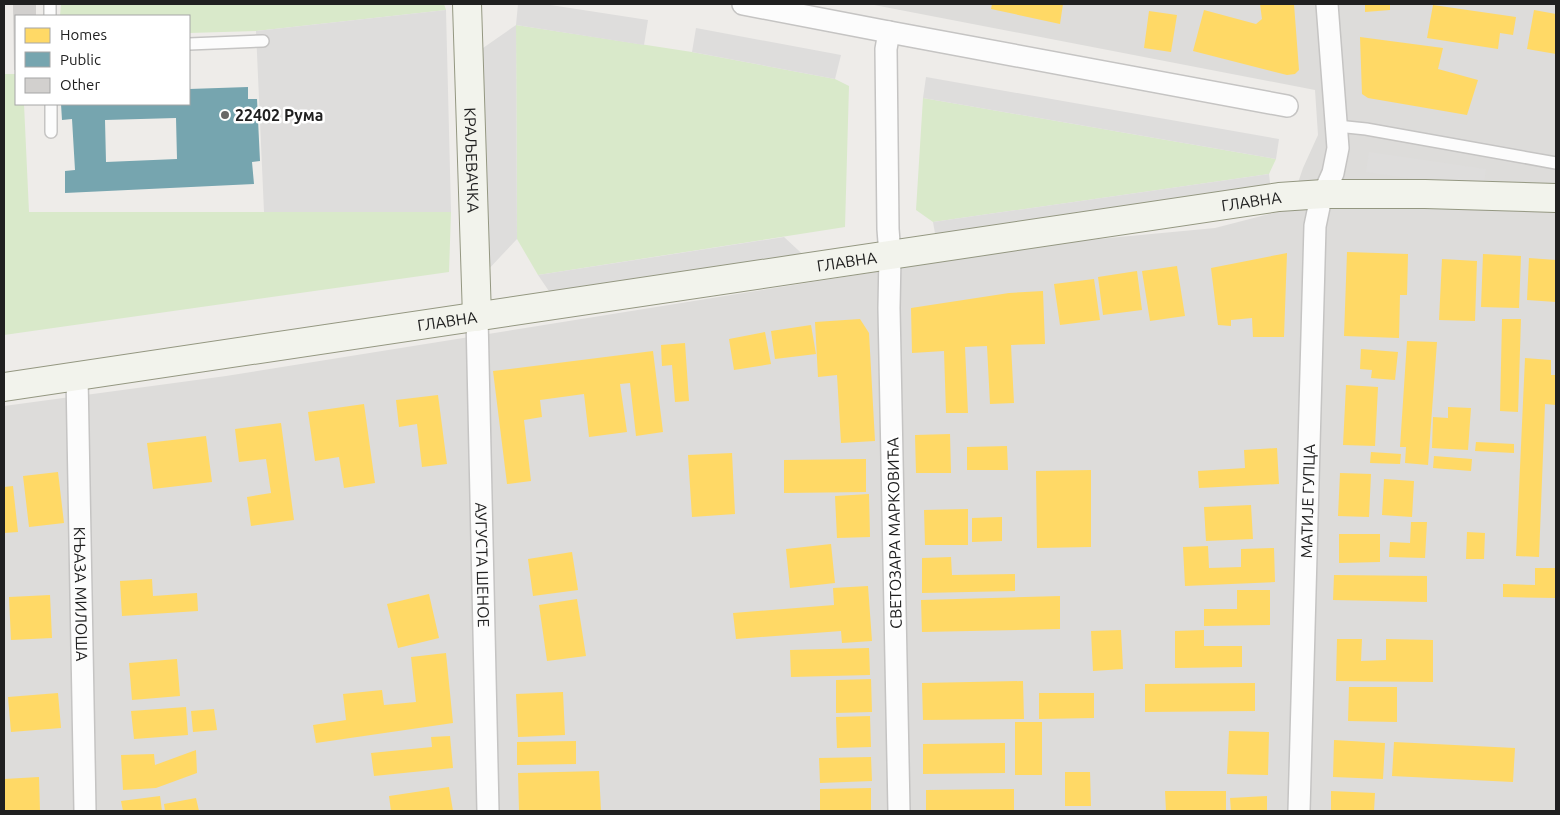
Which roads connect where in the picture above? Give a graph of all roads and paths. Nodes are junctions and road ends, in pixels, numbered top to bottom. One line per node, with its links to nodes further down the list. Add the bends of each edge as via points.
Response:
1 (467, 4): 15 (main road, КРАЉЕВАЧКА)
2 (743, 4): 4 (street)
3 (1327, 4): 9 (street, МАТИЈЕ ГУПЦА)
4 (889, 32): 8 (street); 14 (street, ГЛАВНА, via 886,49)
5 (263, 42): 6 (lane)
6 (190, 44)
7 (51, 105): 10 (lane)
8 (1287, 106)
9 (1337, 126): 11 (lane); 12 (street, МАТИЈЕ ГУПЦА, via 1336,160)
10 (51, 132)
11 (1556, 163)
12 (1324, 194): 13 (main road, ГЛАВНА); 14 (main road, ГЛАВНА, via 1270,198); 21 (street, МАТИЈЕ ГУПЦА, via 1315,226)
13 (1556, 198)
14 (890, 255): 15 (main road, ГЛАВНА); 20 (street, СВЕТОЗАРА МАРКОВИЋА)
15 (477, 317): 16 (main road, ГЛАВНА); 19 (street, АУГУСТА ШЕНОЕ)
16 (77, 376): 17 (main road, ГЛАВНА); 18 (street, КЊАЗА МИЛОША)
17 (4, 387)
18 (85, 811)
19 (488, 811)
20 (899, 811)
21 (1299, 811)

